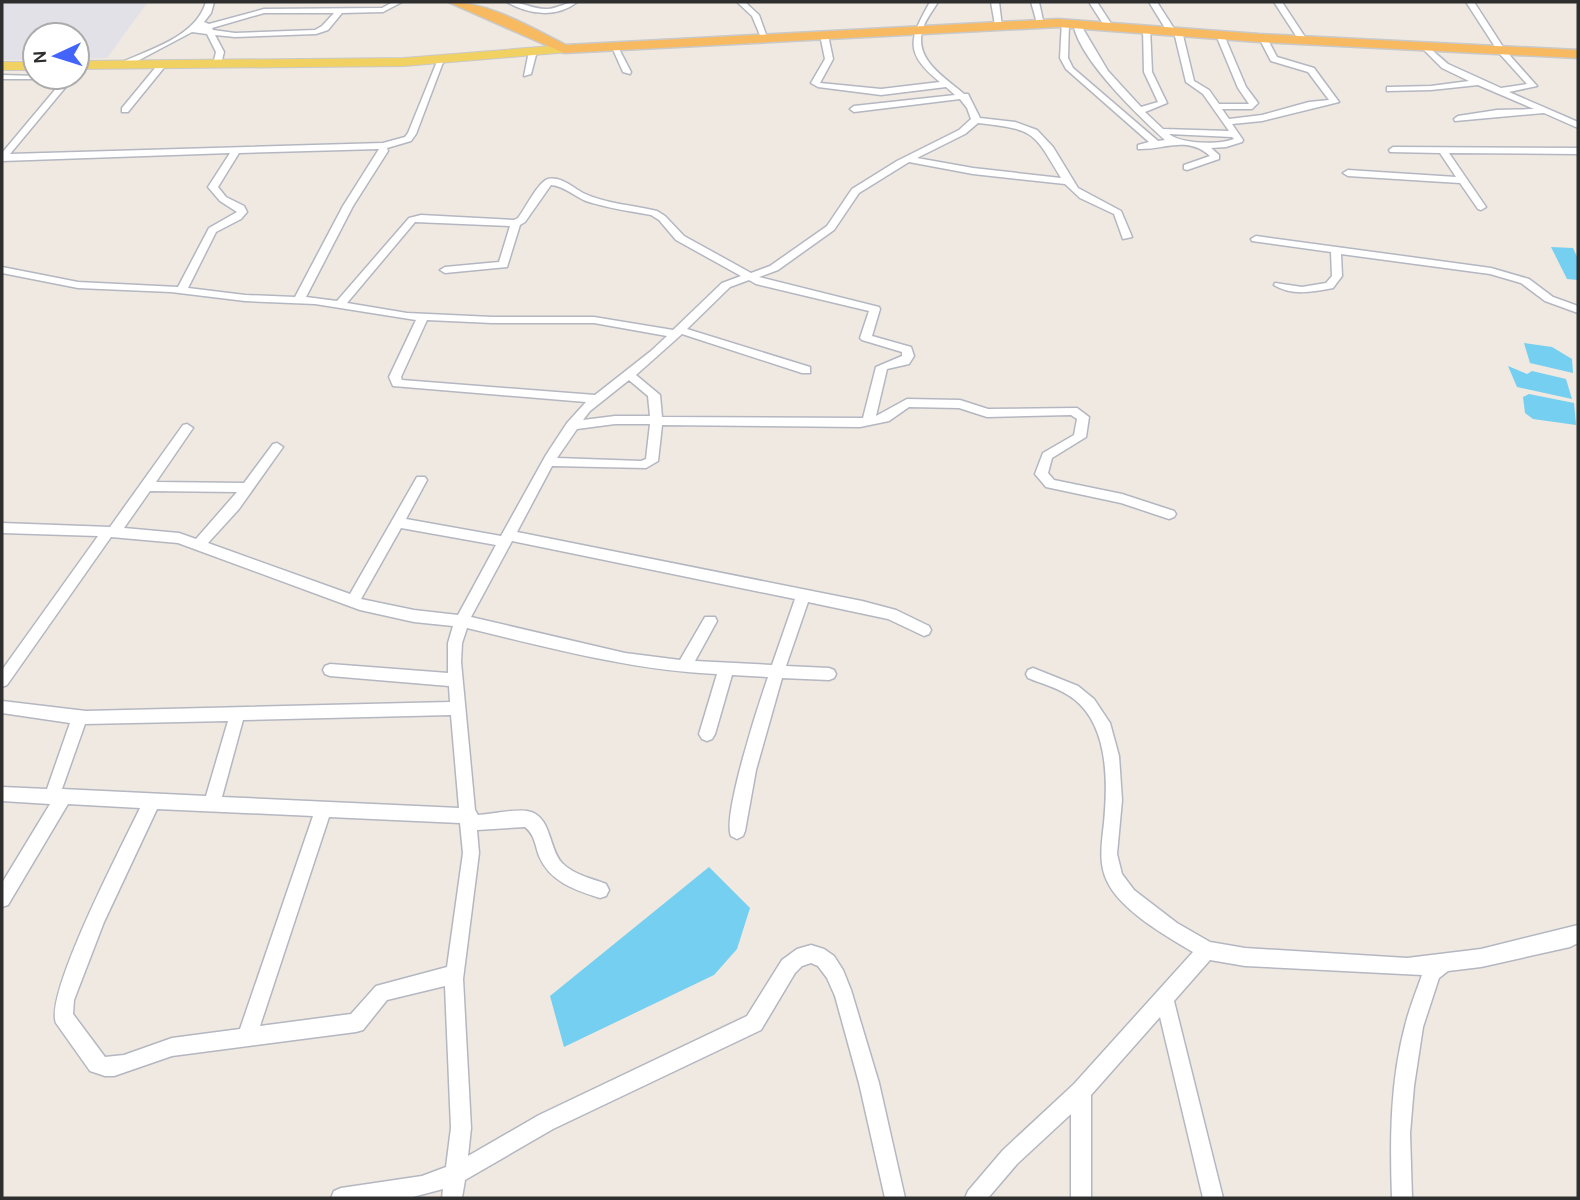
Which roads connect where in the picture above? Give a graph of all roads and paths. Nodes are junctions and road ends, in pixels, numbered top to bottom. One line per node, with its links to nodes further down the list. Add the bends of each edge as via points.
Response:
1 (210, 2): 21 (street)
2 (398, 2): 14 (street, via 383,10)
3 (454, 2): 15 (highway)
4 (511, 2): 5 (street, via 542,13); 15 (street)
5 (573, 2)
6 (741, 2): 28 (street, via 755,15)
7 (934, 2): 24 (street)
8 (995, 2): 19 (street)
9 (1035, 2): 17 (street)
10 (1093, 2): 20 (street)
11 (1153, 2): 25 (street)
12 (1278, 2): 30 (street)
13 (1471, 2): 36 (street)
14 (340, 10): 21 (street, via 264,11); 21 (street, via 316,32 235,35)
15 (491, 14): 16 (highway)
16 (509, 22): 31 (main road); 34 (highway)
17 (1041, 23): 18 (highway); 19 (highway)
18 (1071, 23): 20 (highway); 58 (street, via 1091,56); 65 (street, via 1065,58 1070,69)
19 (999, 25): 24 (highway)
20 (1108, 25): 22 (highway)
21 (207, 26): 23 (street); 23 (street); 40 (street, via 220,52)
22 (1147, 29): 25 (highway); 58 (street, via 1148,72 1163,103)
23 (192, 30): 41 (street)
24 (919, 30): 26 (highway); 50 (street, via 922,59)
25 (1175, 31): 27 (highway); 55 (street, via 1190,82 1206,92)
26 (824, 35): 28 (highway); 50 (street, via 829,59 818,85 881,92)
27 (1220, 35): 29 (highway); 55 (street, via 1242,88 1254,103)
28 (765, 38): 32 (highway)
29 (1264, 38): 30 (highway); 62 (street, via 1274,59 1311,70 1335,102)
30 (1303, 40): 33 (highway)
31 (503, 45): 35 (main road); 38 (main road)
32 (614, 47): 34 (highway); 45 (street)
33 (1426, 47): 36 (highway); 49 (street, via 1445,66)
34 (564, 48): 35 (main road)
35 (533, 51): 46 (street)
36 (1502, 51): 37 (highway); 53 (street, via 1533,86)
37 (1578, 54)
38 (442, 59): 40 (main road); 70 (street, via 412,134)
39 (163, 64): 40 (main road); 41 (main road); 57 (street)
40 (217, 64)
41 (123, 65): 44 (main road)
42 (2, 66): 43 (main road)
43 (21, 66)
44 (91, 66)
45 (627, 72)
46 (527, 74)
47 (2, 78): 48 (street)
48 (21, 78)
49 (1480, 82): 51 (street); 53 (street)
50 (946, 84): 54 (street)
51 (1390, 89)
52 (58, 91): 76 (street)
53 (1499, 91): 59 (street)
54 (965, 96): 56 (street); 61 (street)
55 (1216, 107): 62 (street)
56 (854, 109)
57 (125, 110)
58 (1138, 111): 64 (street)
59 (1546, 111): 60 (street); 63 (street)
60 (1458, 119)
61 (976, 120): 77 (street); 81 (street, via 1040,134)
62 (1226, 122): 66 (street)
63 (1578, 125)
64 (1160, 131): 65 (street); 66 (street); 67 (street)
65 (1143, 132): 68 (street)
66 (1233, 134): 69 (street, via 1239,140 1234,144)
67 (1173, 142): 68 (street); 69 (street)
68 (1156, 143): 71 (street)
69 (1202, 144): 78 (street, via 1216,157)
70 (383, 146): 72 (street); 92 (street)
71 (1141, 147)
72 (237, 149): 76 (street); 91 (street, via 213,187 242,212 212,230)
73 (1393, 150): 74 (street)
74 (1443, 151): 75 (street); 80 (street)
75 (1578, 151)
76 (2, 157)
77 (908, 159): 81 (street, via 973,172); 89 (street, via 855,191 823,235 774,268)
78 (1187, 167)
79 (1348, 173): 80 (street)
80 (1460, 180): 82 (street)
81 (1067, 181): 84 (street, via 1080,193 1118,212)
82 (1481, 207)
83 (516, 223): 87 (street, via 503,265); 89 (street, via 544,186 557,181 578,194 654,213 680,238); 93 (street, via 412,220)
84 (1127, 237)
85 (1256, 239): 86 (street)
86 (1336, 251): 90 (street, via 1337,276 1329,286 1302,290); 94 (street, via 1491,271 1525,281 1549,299)
87 (445, 270)
88 (3, 271): 91 (street, via 78,285)
89 (751, 277): 96 (street, via 726,285); 101 (street, via 769,286 872,308 875,313 866,338 907,349 905,361 881,367)
90 (1279, 285)
91 (181, 291): 92 (street)
92 (299, 300): 93 (street)
93 (340, 305): 95 (street)
94 (1578, 310)
95 (423, 317): 96 (street, via 594,320); 99 (street, via 399,366 397,383)
96 (676, 332): 97 (street); 98 (street)
97 (806, 370)
98 (628, 374): 99 (street); 100 (street, via 654,395)
99 (596, 399): 102 (street)
100 (656, 422): 101 (street); 102 (street); 105 (street, via 652,461 647,465)
101 (868, 422): 109 (street, via 917,402 960,404 987,413 1079,412 1083,417 1080,437 1047,456 1041,474 1044,480)
102 (571, 426): 105 (street)
103 (187, 428): 107 (street)
104 (277, 447): 108 (street)
105 (548, 462): 113 (street)
106 (421, 480): 110 (street)
107 (146, 486): 108 (street); 112 (street)
108 (247, 488): 114 (street)
109 (1169, 514)
110 (396, 522): 113 (street); 116 (street)
111 (2, 528): 112 (street)
112 (111, 532): 114 (street, via 169,537); 127 (street)
113 (508, 538): 115 (street); 117 (street)
114 (199, 545): 116 (street)
115 (804, 594): 119 (street, via 891,614); 123 (street)
116 (352, 601): 117 (street, via 414,616)
117 (462, 621): 120 (street, via 625,659); 126 (street, via 455,643)
118 (710, 621): 120 (street)
119 (924, 630)
120 (684, 667): 121 (street)
121 (726, 669): 123 (street); 132 (street)
122 (330, 670): 126 (street)
123 (777, 672): 124 (street); 139 (street, via 747,772)
124 (830, 674)
125 (1033, 674): 143 (street, via 1073,690 1102,723 1111,756 1114,800 1109,854 1114,878 1128,896)
126 (456, 680): 129 (street)
127 (2, 681)
128 (2, 707): 131 (street)
129 (457, 708): 130 (street); 138 (street)
130 (237, 715): 131 (street); 136 (street)
131 (80, 717): 134 (street)
132 (707, 734)
133 (2, 794): 134 (street)
134 (58, 796): 135 (street); 141 (street)
135 (152, 802): 136 (street); 147 (street, via 96,919 63,1016 90,1056 106,1068 172,1046)
136 (212, 804): 137 (street)
137 (323, 810): 138 (street); 147 (street)
138 (470, 820): 140 (street, via 534,821 558,870); 145 (street, via 471,853)
139 (737, 831)
140 (600, 890)
141 (2, 900)
142 (1578, 934): 144 (street)
143 (1207, 950): 144 (street, via 1245,957); 146 (street)
144 (1438, 965): 156 (street, via 1414,1027 1404,1086)
145 (455, 974): 147 (street, via 382,992 356,1023); 149 (street, via 461,1128)
146 (1164, 997): 148 (street); 155 (street)
147 (247, 1036)
148 (1081, 1091): 153 (street, via 1010,1157); 154 (street)
149 (455, 1174): 150 (street, via 422,1186); 151 (street); 152 (street, via 546,1122 754,1023 793,960 806,953 825,961 841,988 861,1051)
150 (341, 1198)
151 (452, 1198)
152 (895, 1198)
153 (975, 1198)
154 (1081, 1198)
155 (1213, 1198)
156 (1402, 1198)

